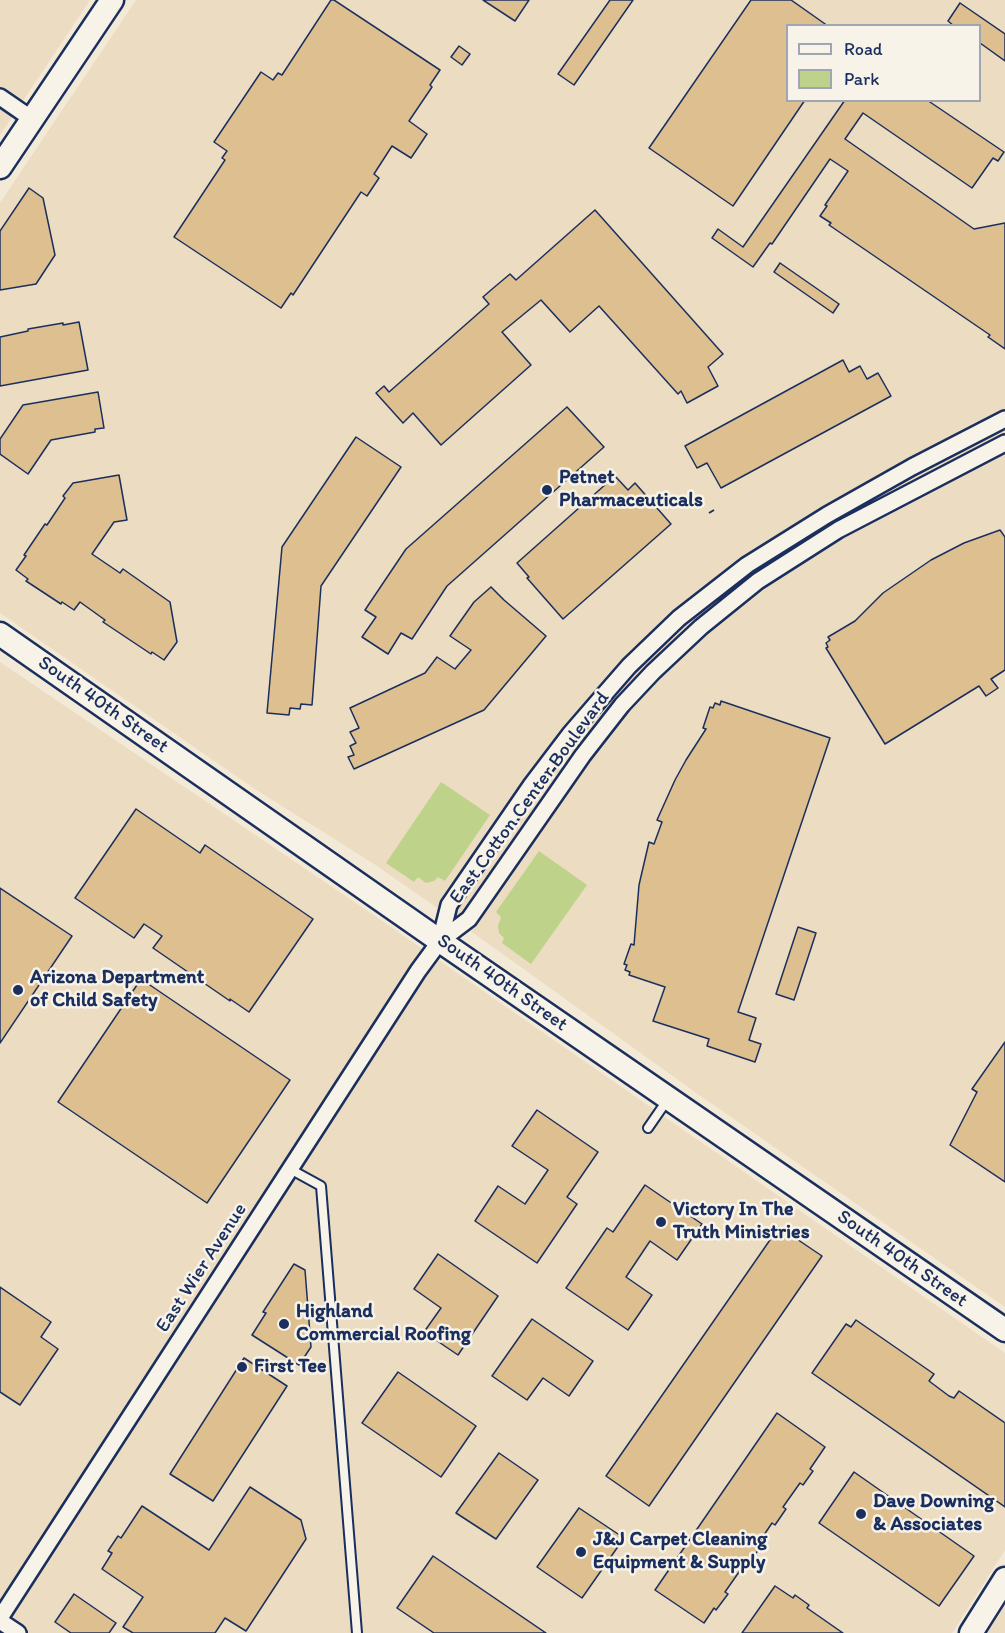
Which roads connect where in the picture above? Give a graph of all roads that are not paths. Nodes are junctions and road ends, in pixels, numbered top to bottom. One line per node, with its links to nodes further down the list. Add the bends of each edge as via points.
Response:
1 (112, 0): 3 (main road)
2 (0, 97): 3 (street)
3 (32, 119): 4 (main road)
4 (0, 167)
5 (1005, 419): 8 (street, East Cotton Center Boulevard, via 827,515 747,565 679,618 629,666 532,784 449,905)
6 (1005, 443): 8 (street, East Cotton Center Boulevard, via 838,530 758,581 701,627 622,705 583,754 469,919)
7 (0, 634): 8 (main road, South 40th Street)
8 (440, 941): 9 (main road, South 40th Street); 11 (street, East Wier Avenue)
9 (669, 1098): 10 (lane); 12 (main road, South 40th Street)
10 (648, 1128)
11 (290, 1169): 14 (street, East Wier Avenue); 16 (lane, via 321,1186)
12 (1005, 1330)
13 (1005, 1579): 17 (main road)
14 (0, 1620): 15 (street)
15 (18, 1633)
16 (357, 1633)
17 (970, 1633)

